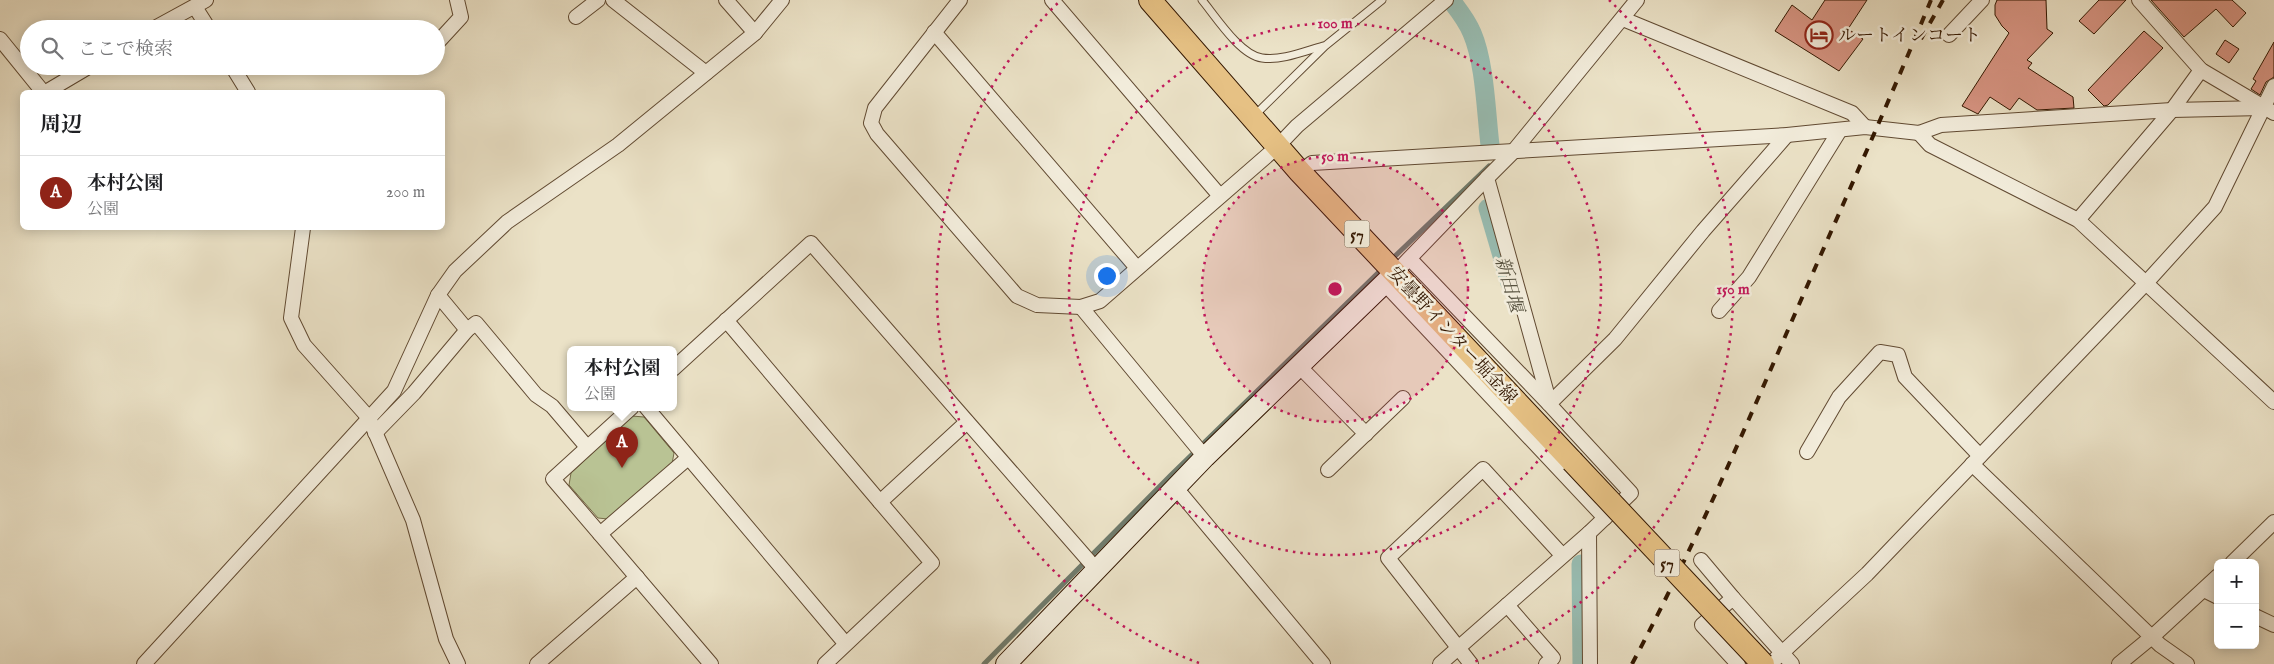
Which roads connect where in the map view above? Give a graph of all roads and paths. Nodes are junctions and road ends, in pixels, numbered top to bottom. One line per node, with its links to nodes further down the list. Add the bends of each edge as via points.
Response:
1 (457, 0): 22 (street, via 461,17)
2 (598, 0): 16 (street)
3 (613, 0): 28 (street)
4 (726, 0): 21 (street)
5 (782, 0): 21 (street)
6 (960, 0): 20 (street)
7 (1052, 0): 47 (street)
8 (1150, 0): 38 (main road, 安曇野インター堀金線 / 57)
9 (1202, 0): 25 (lane, via 1242,48 1262,58)
10 (1382, 0): 25 (lane)
11 (1446, 0): 43 (street, via 1297,126)
12 (1637, 0): 17 (street)
13 (1982, 0): 23 (street)
14 (2139, 0): 27 (street)
15 (201, 3): 18 (street); 19 (street)
16 (576, 17)
17 (1623, 19): 39 (street, via 1852,113); 44 (street)
18 (170, 20)
19 (206, 20)
20 (934, 32): 50 (street); 54 (street, via 875,108 871,123 877,134 1018,296 1037,305)
21 (755, 33): 28 (street)
22 (445, 34)
23 (1949, 35)
24 (0, 40): 26 (street)
25 (1325, 46): 38 (lane)
26 (20, 64)
27 (2201, 70): 36 (street); 37 (street)
28 (706, 73): 53 (street, via 618,145 507,222 455,271)
29 (30, 75): 33 (street)
30 (74, 75): 34 (street)
31 (238, 75): 35 (street)
32 (2274, 86): 37 (street)
33 (42, 90)
34 (48, 90)
35 (247, 90)
36 (2172, 110): 37 (street); 41 (street, via 1941,125); 48 (street)
37 (2269, 110): 52 (street, via 2215,207)
38 (1251, 118): 43 (main road, 安曇野インター堀金線 / 57)
39 (1865, 127): 40 (street); 41 (street)
40 (1840, 130): 42 (street); 55 (street, via 1749,277)
41 (1919, 133): 48 (street, via 1930,145)
42 (1787, 135): 44 (street); 62 (street, via 1615,339)
43 (1277, 147): 45 (main road, 安曇野インター堀金線 / 57); 47 (street)
44 (1512, 153): 45 (street, via 1312,163); 46 (street)
45 (1300, 172): 51 (main road, 安曇野インター堀金線 / 57)
46 (1487, 178): 51 (street); 62 (street)
47 (1220, 196): 50 (street)
48 (2078, 220): 52 (street)
49 (303, 230): 65 (street, via 291,318 304,345)
50 (1137, 268): 54 (street, via 1100,301)
51 (1396, 271): 59 (street); 62 (street); 77 (street); 96 (main road, 安曇野インター堀金線 / 57, bridge, via 1572,461)
52 (2146, 284): 61 (street); 73 (street)
53 (438, 295): 57 (street); 65 (street, via 394,391)
54 (1081, 307): 71 (street)
55 (1719, 311)
56 (726, 320): 58 (street); 66 (street, via 811,243); 76 (street)
57 (467, 330): 67 (street); 69 (street, via 476,324 536,394 552,406)
58 (677, 365)
59 (1298, 365): 68 (street); 71 (street)
60 (1403, 398): 68 (street)
61 (2274, 402)
62 (1550, 404): 77 (street, via 1631,493)
63 (628, 411): 69 (street)
64 (649, 411): 72 (street)
65 (369, 418): 67 (street); 97 (street)
66 (967, 422): 76 (street); 84 (street)
67 (375, 433): 98 (street, via 413,520 446,639)
68 (1366, 434): 74 (street)
69 (588, 447): 80 (street, via 553,479)
70 (1807, 452): 73 (street, via 1839,397 1880,352 1898,355 1905,376)
71 (1205, 456): 75 (street)
72 (688, 458): 80 (street); 94 (street)
73 (1976, 460): 93 (street); 96 (street, via 1866,574)
74 (1328, 470)
75 (1176, 488): 84 (street); 103 (street)
76 (880, 502): 94 (street, via 932,563)
77 (1604, 518): 79 (street)
78 (2274, 522): 82 (street)
79 (1589, 533): 81 (street); 107 (street)
80 (600, 534): 85 (street)
81 (1562, 555): 90 (street); 95 (street, via 1483,469 1388,558)
82 (2236, 559)
83 (1701, 560): 89 (street)
84 (1096, 569): 102 (street)
85 (637, 576): 99 (street); 100 (street)
86 (2214, 580): 87 (street)
87 (2204, 590): 88 (street); 93 (street)
88 (2214, 595)
89 (1733, 598): 96 (street); 108 (street, via 1702,625)
90 (1507, 605): 95 (street); 106 (street, via 1553,658)
91 (2259, 618): 92 (street)
92 (2274, 625)
93 (2153, 636): 111 (street); 112 (street)
94 (845, 643): 101 (street)
95 (1459, 647): 104 (street); 105 (street)
96 (1772, 659): 109 (street); 110 (street)
97 (144, 664)
98 (458, 664)
99 (538, 664)
100 (711, 664)
101 (825, 664)
102 (1006, 664)
103 (1323, 664)
104 (1440, 664)
105 (1471, 664)
106 (1546, 664)
107 (1590, 664)
108 (1738, 664)
109 (1770, 664)
110 (1792, 664)
111 (2119, 664)
112 (2187, 664)

